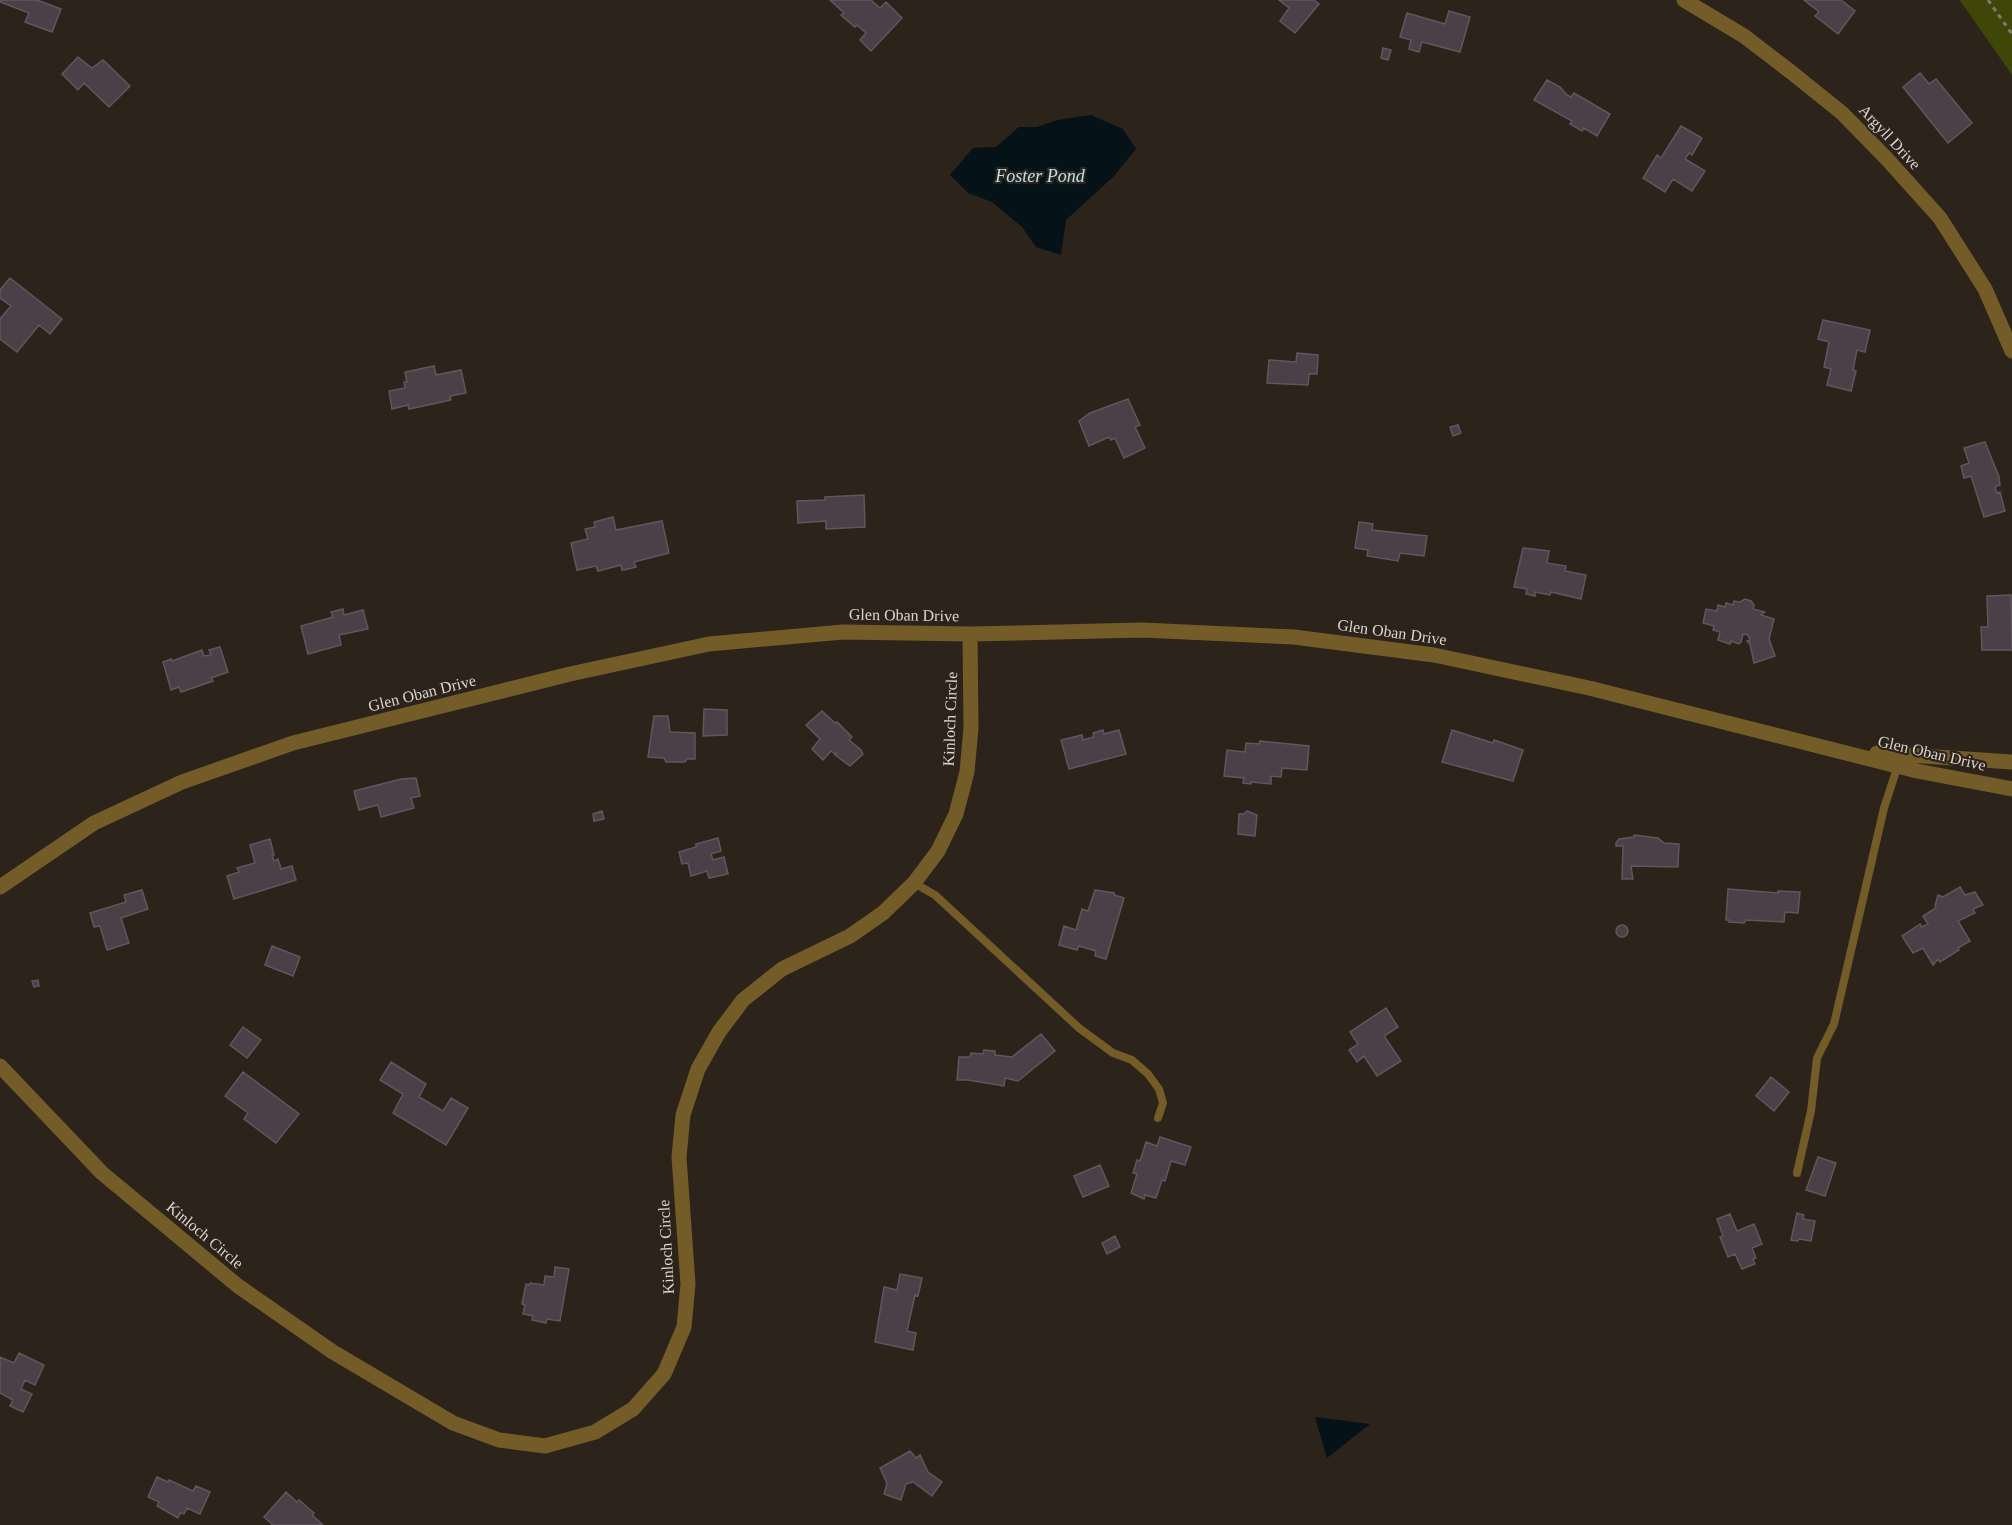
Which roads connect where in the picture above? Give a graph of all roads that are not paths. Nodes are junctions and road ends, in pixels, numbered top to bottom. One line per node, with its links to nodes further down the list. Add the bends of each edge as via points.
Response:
1 (1684, 0): 2 (street, Argyll Drive, via 1744,36 1791,72 1842,113 1887,159 1940,218 1985,289)
2 (2012, 351)
3 (970, 634): 4 (street, Glen Oban Drive, via 1142,630 1241,634 1434,655 1589,688 1844,751); 7 (street, Kinloch Circle, via 971,728 967,772 956,814 943,842); 8 (street, Glen Oban Drive, via 843,632 709,644 293,743 182,782 94,823)
4 (1899, 760): 5 (street, Glen Oban Drive); 6 (street, Glen Oban Drive); 11 (lane, via 1884,808 1834,1024 1817,1058 1811,1112)
5 (2012, 762)
6 (2012, 789)
7 (914, 883): 9 (street, Kinloch Circle, via 883,913 850,936 782,969 743,1000 719,1032 698,1069 683,1114 679,1157 688,1284 684,1327 664,1374 633,1409 595,1432 545,1446 499,1440 453,1423 333,1352 238,1286 102,1173); 10 (lane, via 935,895 1078,1028 1148,1074 1163,1103)
8 (0, 887)
9 (0, 1066)
10 (1158, 1118)
11 (1797, 1173)

